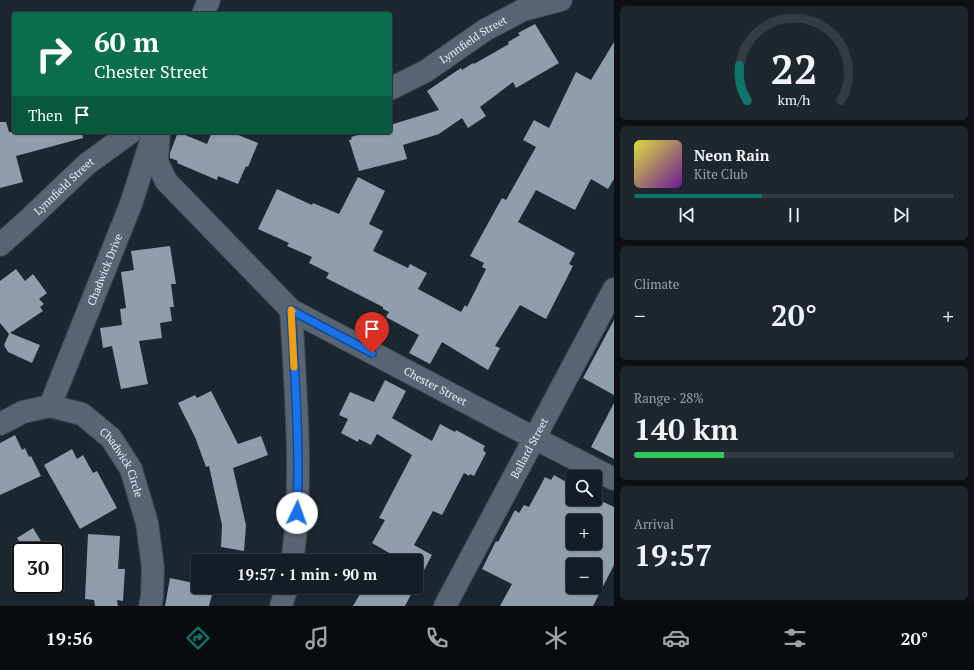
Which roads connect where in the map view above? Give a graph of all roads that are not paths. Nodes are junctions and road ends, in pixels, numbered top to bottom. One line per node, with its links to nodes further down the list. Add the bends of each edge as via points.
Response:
1 (209, 0): 3 (street)
2 (561, 0): 4 (street, Lynnfield Street, via 523,10 485,30 426,71)
3 (204, 12)
4 (392, 88)
5 (128, 134): 8 (street, Lynnfield Street, via 87,164)
6 (153, 134): 11 (street, Chadwick Drive, via 131,204)
7 (159, 134): 10 (street, Chester Street, via 157,162 166,181)
8 (0, 245)
9 (614, 289): 13 (street, Ballard Street)
10 (291, 310): 13 (street, Chester Street); 15 (street, via 298,483)
11 (50, 406): 12 (street, Chadwick Circle, via 23,412); 17 (street, Chadwick Circle, via 82,414 111,438 131,469 146,523 153,568)
12 (0, 424)
13 (534, 438): 14 (street, Chester Street); 19 (street, Ballard Street)
14 (614, 479)
15 (293, 554)
16 (285, 594): 18 (street)
17 (150, 606)
18 (281, 606)
19 (445, 606)

